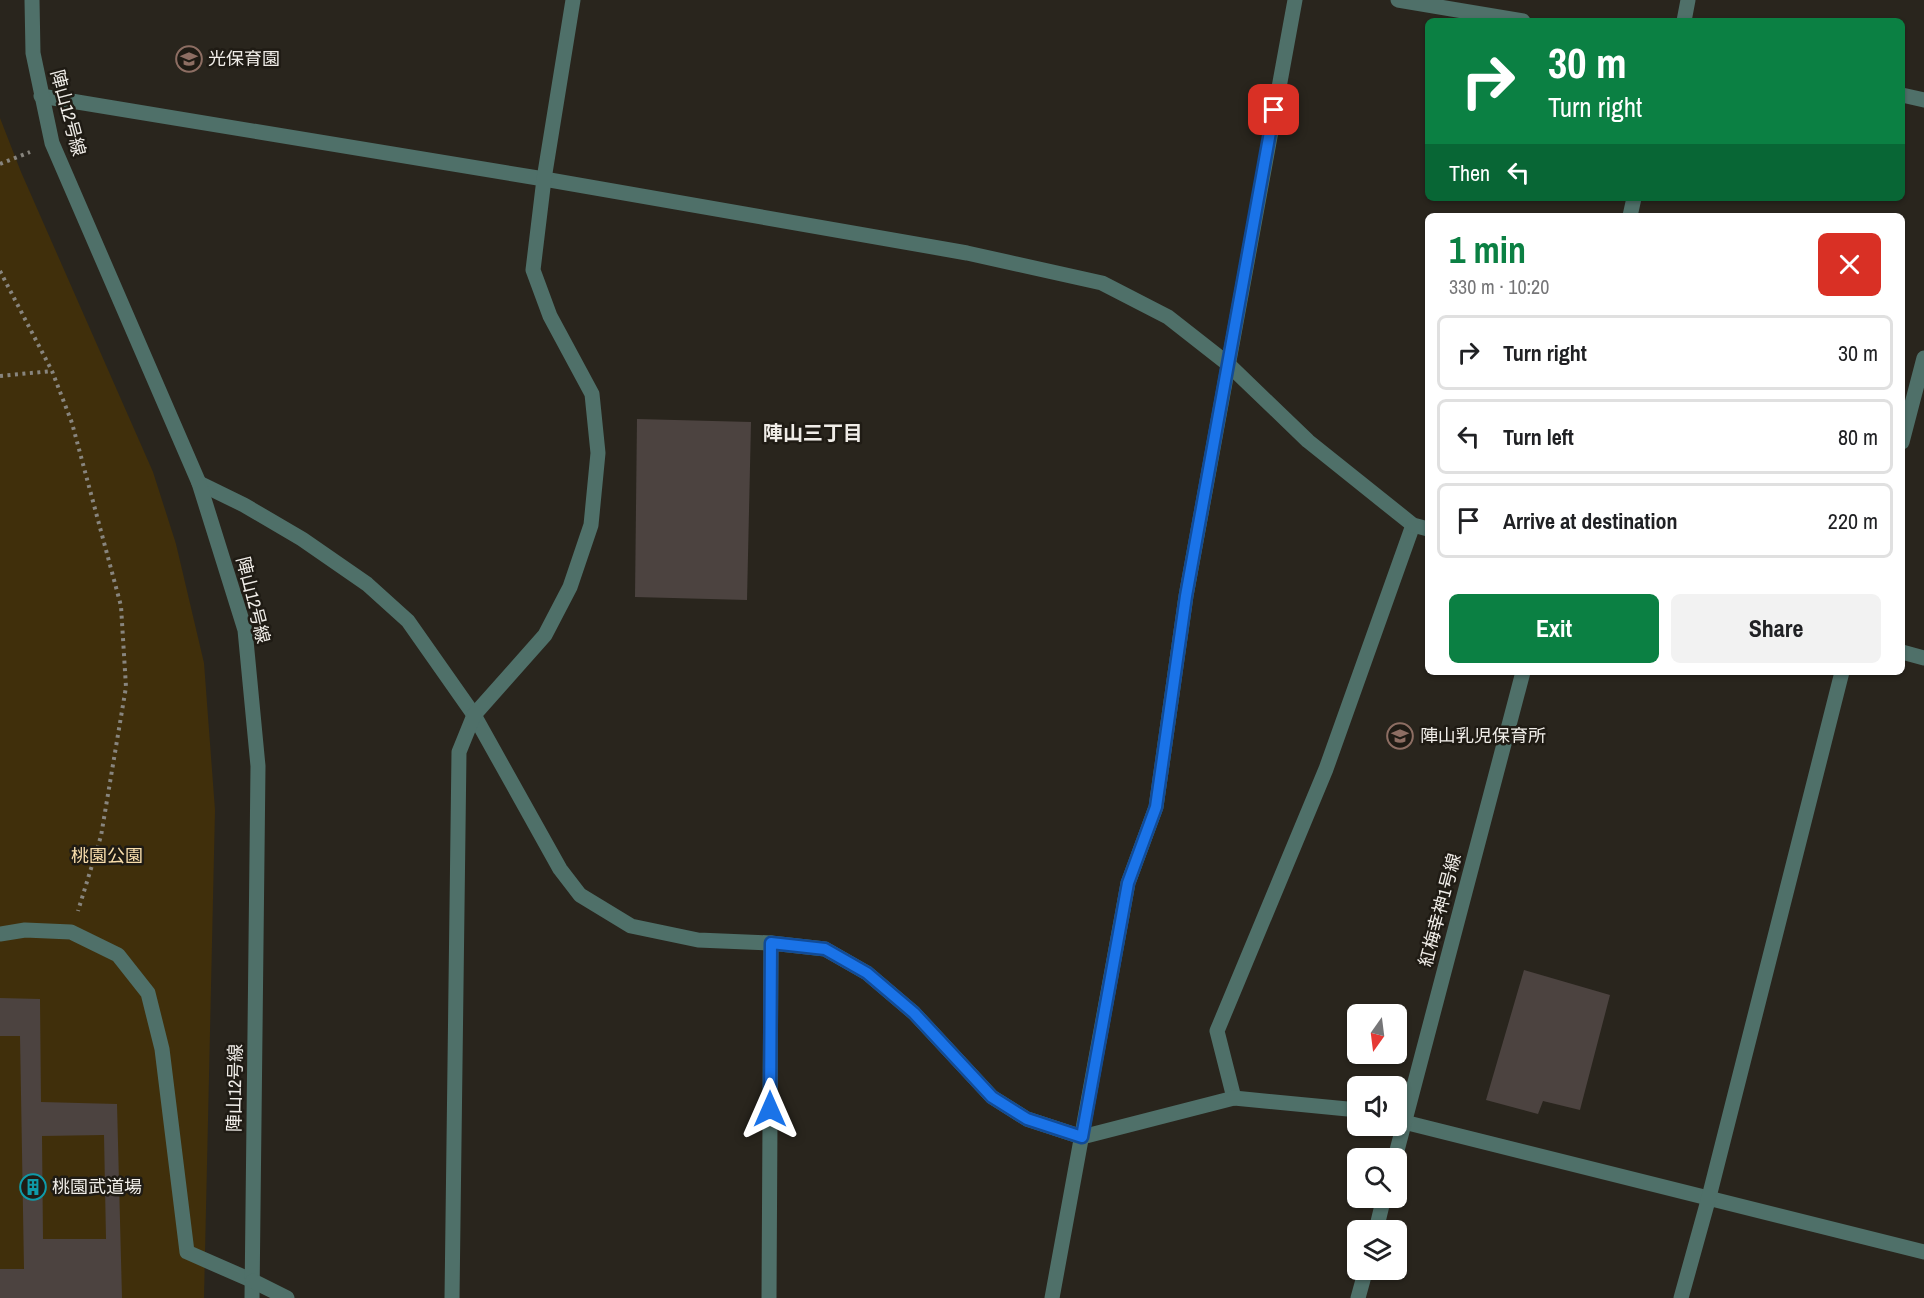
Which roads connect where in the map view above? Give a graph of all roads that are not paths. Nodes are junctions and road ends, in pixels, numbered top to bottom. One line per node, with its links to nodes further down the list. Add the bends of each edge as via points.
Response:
1 (32, 0): 8 (street, 陣山12号線, via 33,53)
2 (573, 0): 11 (street)
3 (1295, 0): 13 (street)
4 (1398, 0): 6 (street)
5 (1688, 0): 7 (street)
6 (1505, 18)
7 (1684, 18)
8 (41, 96): 11 (street); 15 (street, 陣山12号線, via 52,143)
9 (1905, 96): 10 (street)
10 (1924, 100)
11 (544, 179): 13 (street, via 968,253 1102,282 1168,317); 21 (street, via 533,270 550,316 592,394 598,453 591,525 570,587 545,635)
12 (1924, 358): 14 (street)
13 (1228, 364): 16 (street, via 1308,441); 28 (street, via 1186,596 1156,807 1128,883)
14 (1905, 431)
15 (199, 483): 21 (street, via 302,539 367,584 408,621); 32 (street, 陣山12号線, via 245,630 258,766)
16 (1420, 527): 25 (street, via 1326,769 1217,1031)
17 (1905, 653): 18 (street)
18 (1924, 658)
19 (1522, 675): 24 (street, 紅梅幸神1号線)
20 (1841, 675): 29 (street)
21 (474, 715): 23 (street, via 560,869 580,895 631,926 698,940); 35 (street, via 459,752)
22 (0, 934): 32 (street, via 26,930 71,932 118,956 148,993 162,1049 187,1252)
23 (771, 943): 28 (street, via 825,949 867,973 914,1013 992,1097 1027,1119); 36 (street)
24 (1407, 1095)
25 (1234, 1098): 26 (street); 28 (street)
26 (1347, 1109)
27 (1407, 1123): 29 (street)
28 (1082, 1137): 37 (street)
29 (1709, 1197): 30 (street); 39 (street)
30 (1924, 1252)
31 (1363, 1280): 38 (street)
32 (253, 1281): 33 (street, 陣山12号線); 34 (street)
33 (252, 1298)
34 (288, 1298)
35 (452, 1298)
36 (769, 1298)
37 (1052, 1298)
38 (1358, 1298)
39 (1681, 1298)

